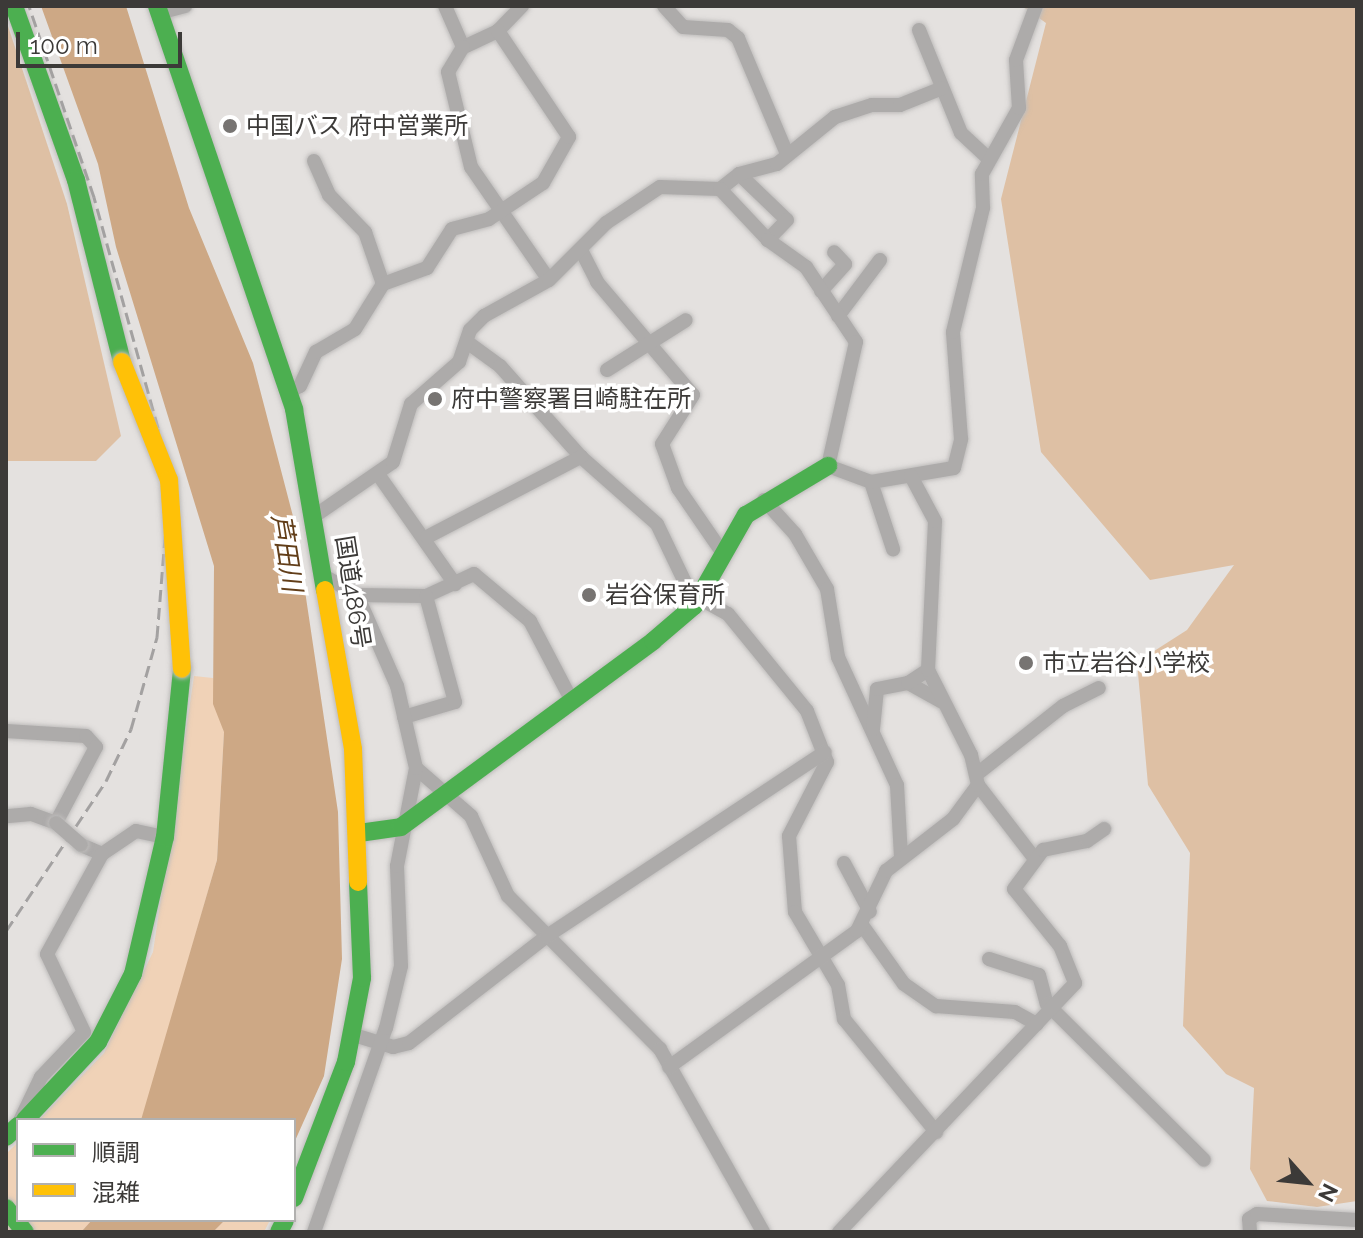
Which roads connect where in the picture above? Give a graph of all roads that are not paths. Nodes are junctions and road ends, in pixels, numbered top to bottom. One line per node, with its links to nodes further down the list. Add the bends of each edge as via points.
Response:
1 (14, 6): 63 (main road, bridge, via 76,180 122,362 169,480 182,669)
2 (185, 6): 7 (street)
3 (445, 6): 10 (street)
4 (522, 6): 9 (street)
5 (664, 6): 12 (street, via 683,27 728,30 738,38)
6 (1036, 6): 13 (street, via 1016,60 1019,108)
7 (158, 10): 30 (main road, 国道486号)
8 (919, 30): 11 (street)
9 (498, 31): 10 (street); 17 (street, via 569,137 543,183)
10 (463, 47): 17 (street, via 448,72 459,141)
11 (942, 88): 12 (street, via 900,105 872,105 835,117); 13 (street, via 961,133)
12 (787, 154): 15 (street)
13 (989, 159): 33 (street, via 953,332 958,462)
14 (314, 161): 23 (street, via 329,195 365,232)
15 (739, 174): 16 (street); 18 (street, via 787,220)
16 (720, 189): 18 (street); 19 (street, via 660,187)
17 (502, 209): 22 (street); 23 (street, via 446,233 427,268)
18 (768, 240): 24 (street, via 806,267)
19 (581, 250): 22 (street); 28 (street, via 597,282)
20 (834, 252): 24 (street, via 845,264)
21 (880, 260): 25 (street)
22 (549, 280): 27 (street, via 484,316)
23 (383, 284): 30 (street, via 355,329 316,352 300,386)
24 (821, 291): 25 (street)
25 (838, 316): 32 (street, via 856,342)
26 (686, 320): 28 (street)
27 (467, 342): 31 (street, via 500,366); 34 (street, via 459,362 411,404 393,462)
28 (653, 343): 29 (street); 40 (street, via 693,395 662,444 678,488)
29 (607, 370)
30 (288, 392): 37 (main road, 国道486号)
31 (581, 457): 38 (street); 45 (street, via 657,524)
32 (828, 466): 35 (street); 36 (main road)
33 (911, 476): 35 (street); 46 (street, via 935,521 938,561 928,577)
34 (380, 477): 37 (street); 38 (street)
35 (871, 482): 39 (street)
36 (764, 500): 40 (main road, via 735,526); 52 (street, via 817,566 838,657)
37 (316, 515): 41 (main road, 国道486号)
38 (427, 537): 42 (street)
39 (893, 549)
40 (722, 552): 45 (main road)
41 (328, 578): 43 (street); 62 (main road, 国道486号)
42 (455, 584): 44 (street); 49 (street, via 474,574 530,621)
43 (357, 595): 44 (street); 51 (street)
44 (426, 596): 51 (street, via 455,702)
45 (698, 600): 49 (main road); 54 (street, via 739,626 807,711)
46 (928, 670): 47 (street); 50 (street)
47 (908, 683): 50 (street); 52 (street, via 877,689)
48 (1099, 688): 56 (street, via 1063,706)
49 (572, 701): 57 (main road)
50 (941, 701): 56 (street)
51 (404, 717): 55 (street)
52 (873, 729): 65 (street, via 897,785)
53 (6, 731): 60 (street, via 94,740 94,756)
54 (825, 752): 69 (street); 70 (street, via 826,771 801,808 786,863 795,912)
55 (416, 768): 57 (street); 59 (street)
56 (978, 780): 65 (street, via 953,819); 66 (street)
57 (444, 790): 59 (main road); 69 (street, via 471,816 508,896)
58 (6, 816): 60 (street, via 31,814)
59 (406, 822): 62 (main road); 75 (street, via 397,866 401,966)
60 (56, 823): 64 (street, bridge, via 81,845)
61 (1104, 829): 66 (street)
62 (359, 833): 74 (main road, 国道486号, via 362,978)
63 (165, 837): 64 (street, via 136,831); 78 (main road, via 142,948 122,1000 98,1042)
64 (102, 854): 77 (street, via 47,954 84,1032 41,1077)
65 (901, 857): 68 (street, via 886,871)
66 (1035, 859): 72 (street, via 1014,889 1060,946 1075,983)
67 (844, 863): 68 (street)
68 (866, 919): 70 (street); 73 (street, via 904,984 936,1006 1015,1012)
69 (547, 936): 75 (street, via 409,1043); 76 (street, via 651,1039)
70 (823, 956): 76 (street); 79 (street, via 844,1019)
71 (989, 959): 72 (street, via 1039,975)
72 (1052, 1010): 73 (street); 80 (street)
73 (1037, 1024): 79 (street)
74 (354, 1035): 75 (street); 81 (main road, 国道486号)
75 (380, 1044): 83 (street)
76 (669, 1067): 84 (street)
77 (22, 1118)
78 (27, 1118)
79 (936, 1132): 85 (street)
80 (1204, 1160)
81 (296, 1193)
82 (1357, 1220): 86 (street, via 1257,1214)
83 (314, 1232)
84 (762, 1232)
85 (839, 1232)
86 (1250, 1232)

